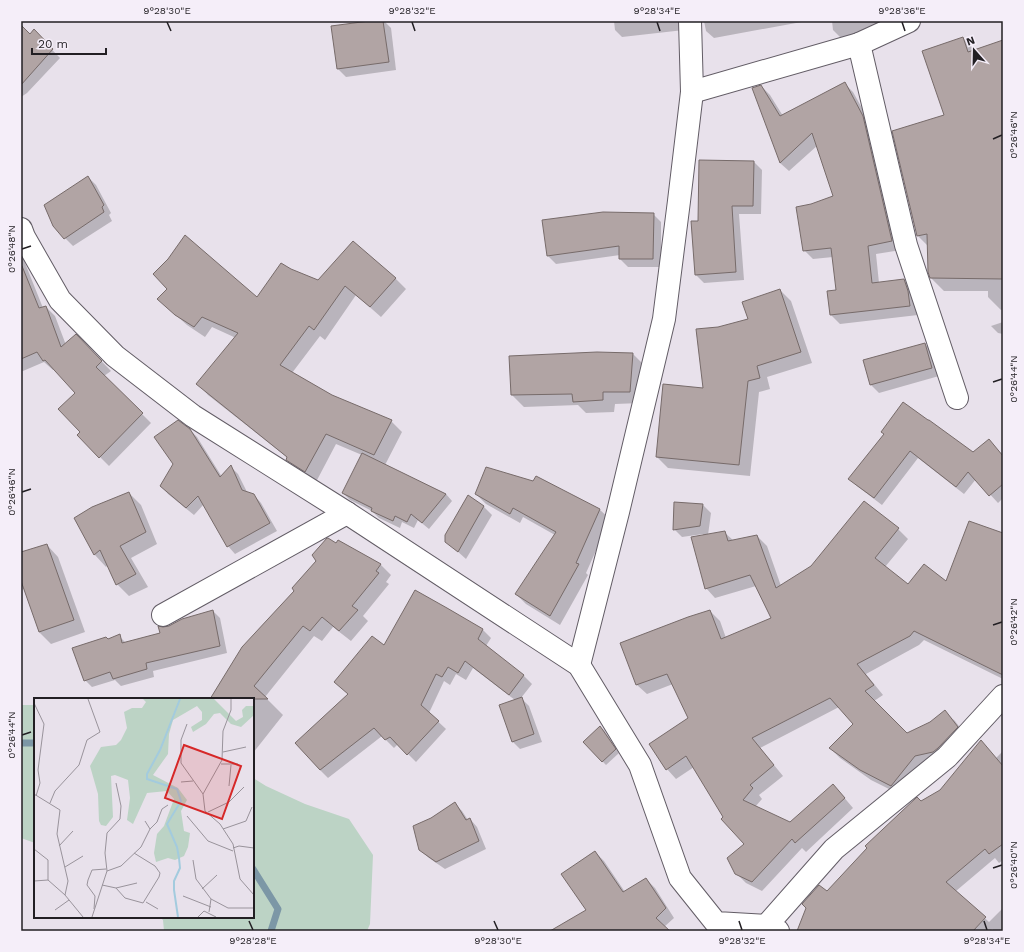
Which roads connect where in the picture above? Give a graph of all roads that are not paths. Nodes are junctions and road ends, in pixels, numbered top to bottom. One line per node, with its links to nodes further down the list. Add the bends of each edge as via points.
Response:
1 (690, 21): 4 (street)
2 (909, 21): 3 (street)
3 (859, 44): 4 (street); 6 (street, via 906,245)
4 (692, 92): 9 (street, via 664,319)
5 (21, 229): 7 (street, via 60,300 115,356 192,416)
6 (957, 398)
7 (347, 513): 8 (street); 9 (street)
8 (163, 615)
9 (579, 665): 11 (street, via 640,765 680,878 716,923)
10 (1003, 696): 11 (street, via 947,757 834,849)
11 (772, 928)

